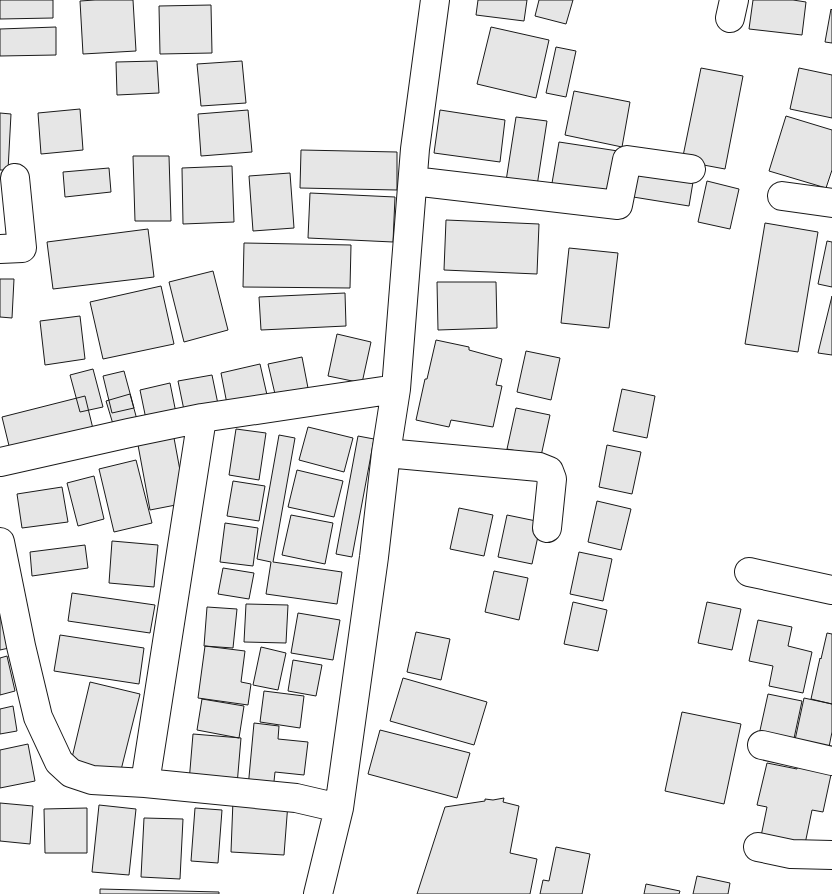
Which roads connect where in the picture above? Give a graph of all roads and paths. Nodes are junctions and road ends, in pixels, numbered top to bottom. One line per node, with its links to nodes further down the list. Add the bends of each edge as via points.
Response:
1 (435, 0): 4 (street)
2 (691, 169): 4 (street, via 627,160 618,205)
3 (16, 178): 7 (street, via 22,248)
4 (413, 181): 8 (street)
5 (782, 196): 6 (street)
6 (832, 203)
7 (0, 249)
8 (396, 389): 9 (street); 10 (street)
9 (202, 418): 11 (street); 18 (street)
10 (386, 453): 12 (street, via 539,467 549,471 552,479); 19 (street)
11 (0, 462)
12 (547, 528)
13 (0, 542): 18 (street, via 38,717 59,762 71,773 92,780)
14 (749, 572): 15 (street)
15 (832, 590)
16 (762, 745): 17 (street)
17 (832, 761)
18 (145, 783): 19 (street, via 296,798)
19 (339, 808): 22 (street)
20 (758, 847): 21 (street, via 791,854)
21 (832, 855)
22 (318, 894)

